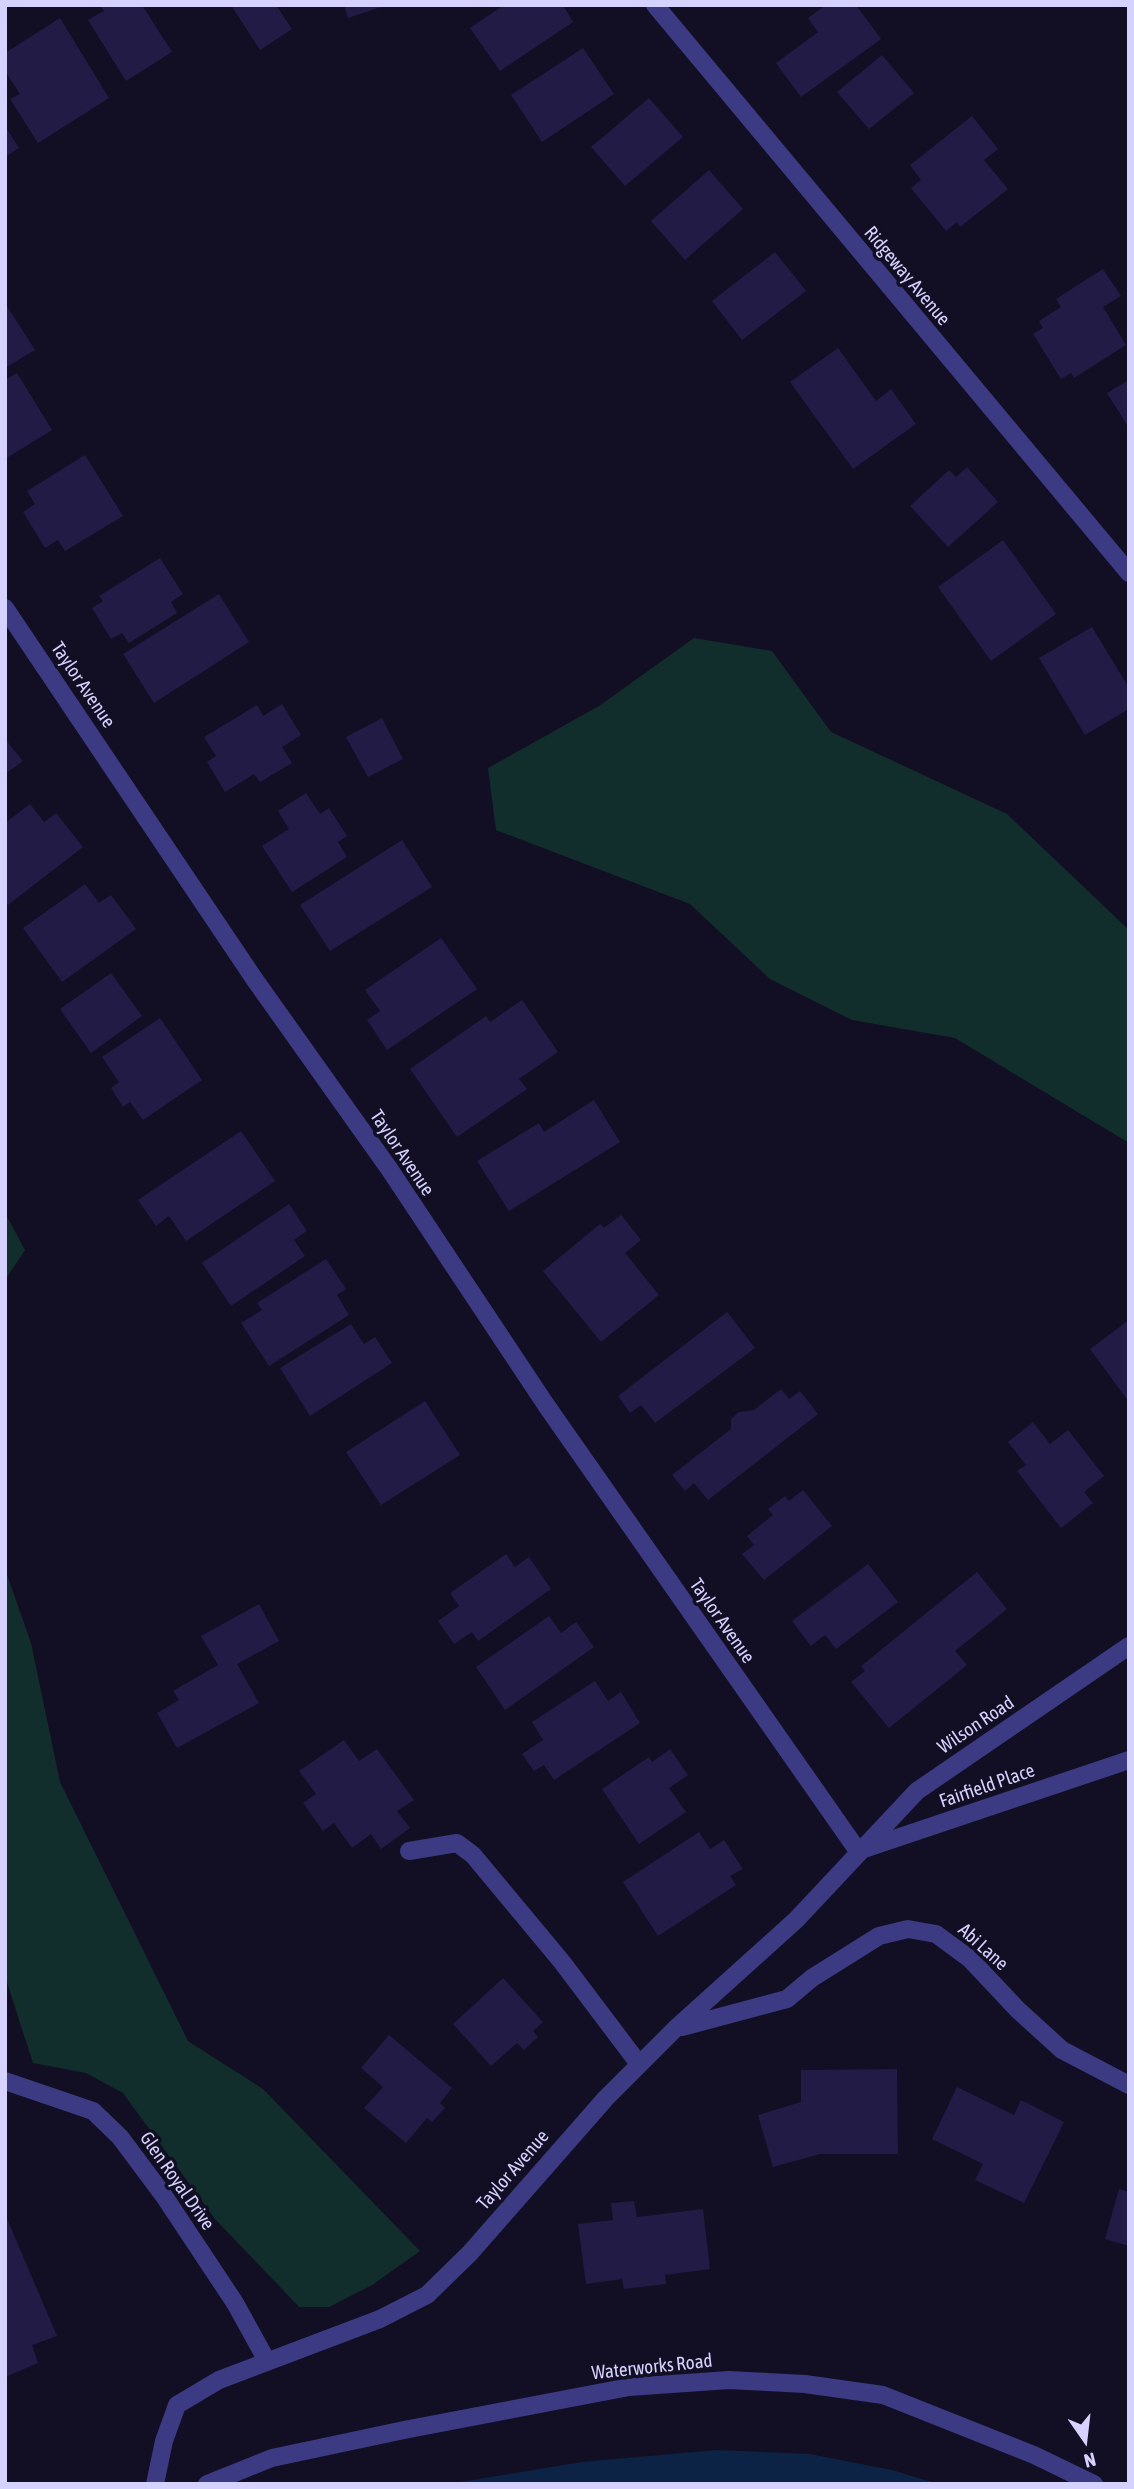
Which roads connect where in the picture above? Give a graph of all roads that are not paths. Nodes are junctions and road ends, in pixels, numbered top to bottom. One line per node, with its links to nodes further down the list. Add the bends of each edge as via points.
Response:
1 (655, 5): 2 (street, Ridgeway Avenue)
2 (1129, 573)
3 (5, 608): 7 (street, Taylor Avenue, via 546,1405)
4 (1129, 1646): 7 (street, Wilson Road, via 917,1790)
5 (1129, 1760): 7 (street, Fairfield Place)
6 (409, 1851): 9 (street, via 457,1843 472,1855 562,1962)
7 (858, 1852): 8 (street, Taylor Avenue, via 796,1920)
8 (676, 2029): 9 (street, Taylor Avenue); 11 (street, Abi Lane, via 787,1999 811,1978 879,1936 908,1929 936,1934 970,1959 1062,2050)
9 (639, 2064): 12 (street, Taylor Avenue, via 427,2295 380,2319)
10 (5, 2081): 12 (street, Glen Royal Drive, via 93,2111 120,2137 235,2303)
11 (1129, 2085)
12 (267, 2361): 13 (street, Taylor Avenue, via 219,2380 177,2405)
13 (155, 2484)
14 (207, 2484): 15 (street, Waterworks Road, via 272,2458 417,2428 629,2388 729,2380 883,2395)
15 (1094, 2484)

